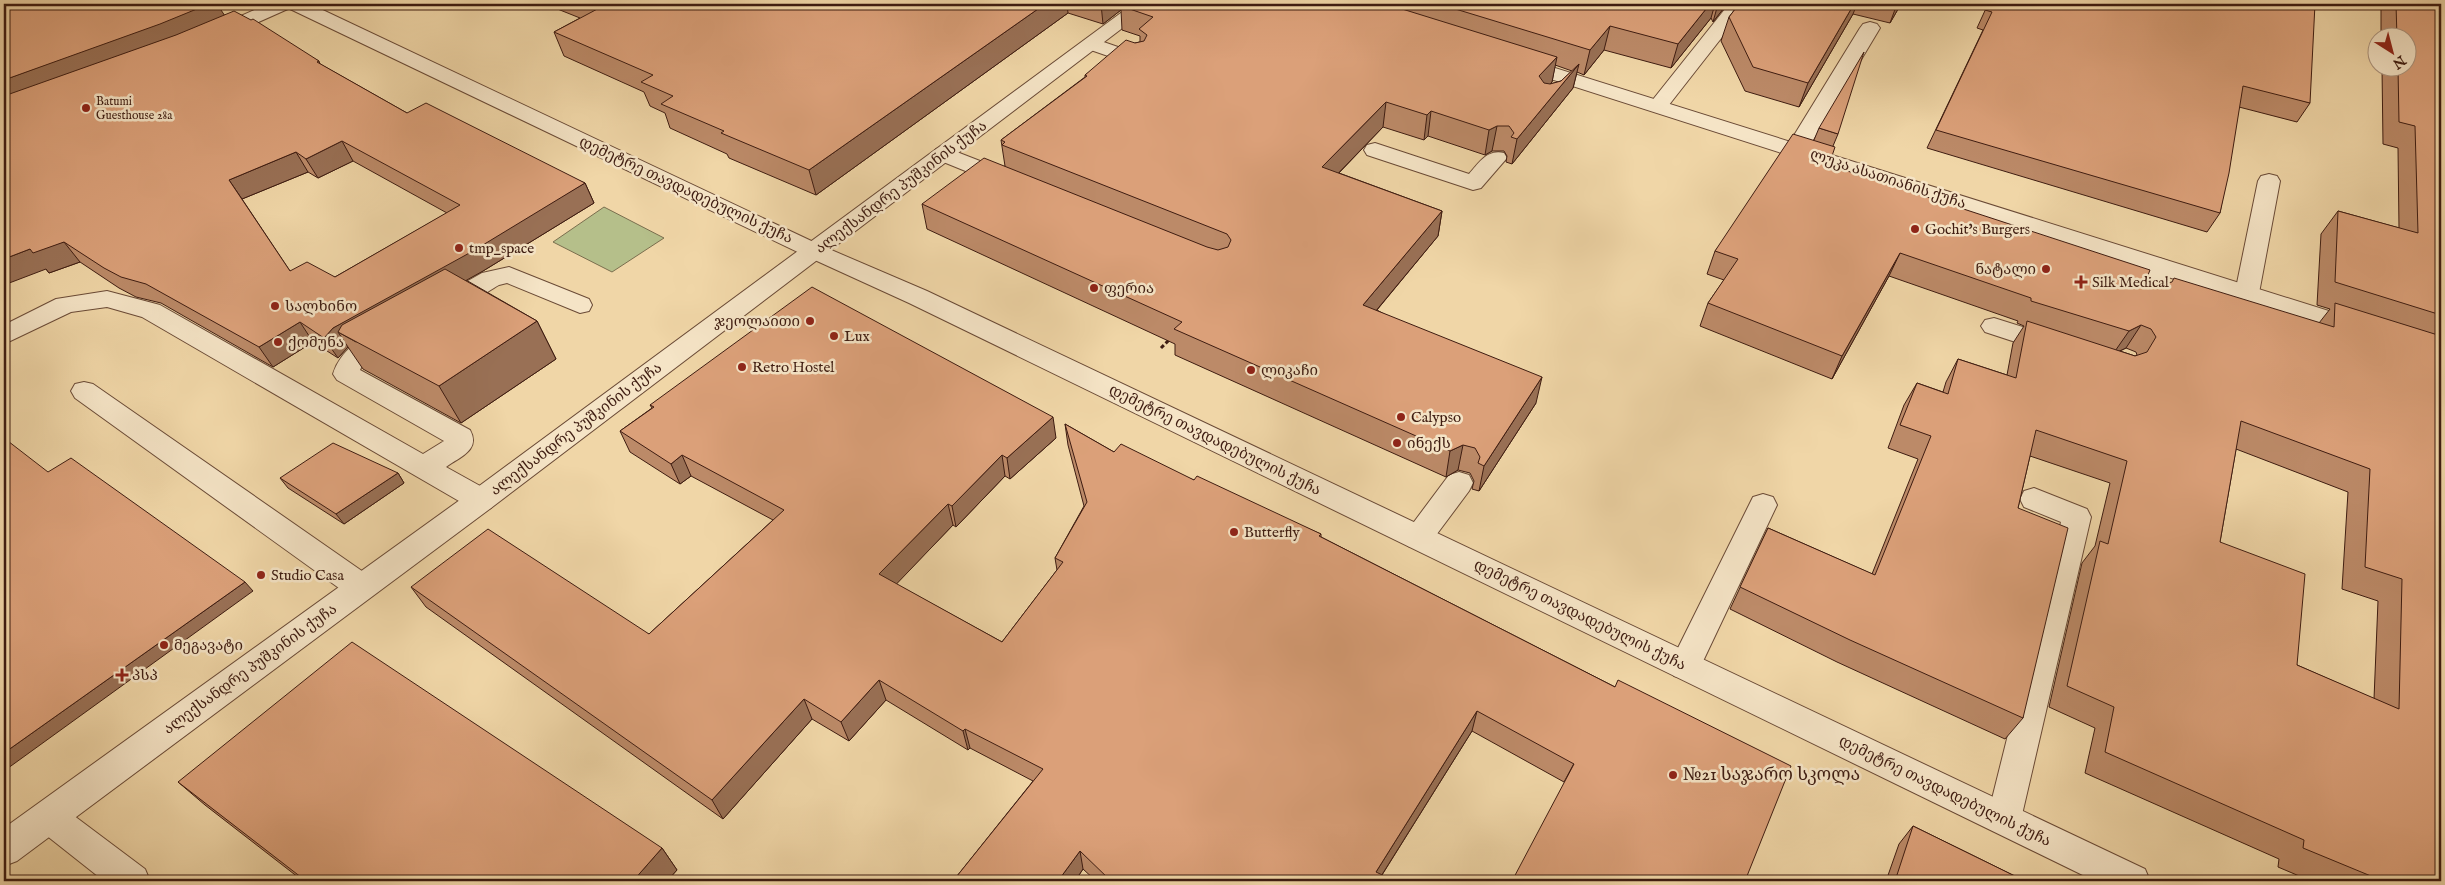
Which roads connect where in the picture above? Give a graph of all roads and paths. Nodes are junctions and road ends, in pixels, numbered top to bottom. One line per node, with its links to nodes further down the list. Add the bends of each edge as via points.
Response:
1 (284, 4): 6 (street)
2 (294, 4): 19 (street, დემეტრე თავდადებულის ქუჩა)
3 (1145, 4): 7 (street, ალექსანდრე პუშკინის ქუჩა)
4 (1739, 4): 12 (street)
5 (1870, 28): 14 (street)
6 (196, 43)
7 (1092, 44): 9 (street); 15 (street, ალექსანდრე პუშკინის ქუჩა)
8 (1494, 54): 10 (street, ლუკა ასათიანის ქუჩა)
9 (1137, 60)
10 (1569, 78): 11 (street); 12 (street, ლუკა ასათიანის ქუჩა)
11 (1552, 96)
12 (1658, 106): 14 (street, ლუკა ასათიანის ქუჩა)
13 (1375, 150): 16 (street, via 1473,183)
14 (1796, 150): 20 (street, ლუკა ასათიანის ქუჩა)
15 (944, 154): 18 (street); 19 (street, ალექსანდრე პუშკინის ქუჩა)
16 (1496, 158)
17 (2269, 181): 21 (street)
18 (1026, 188)
19 (814, 251): 34 (street, ალექსანდრე პუშკინის ქუჩა); 36 (street, დემეტრე თავდადებულის ქუჩა, via 918,297)
20 (2159, 266): 21 (street, ლუკა ასათიანის ქუჩა); 22 (street)
21 (2247, 293): 27 (street, ლუკა ასათიანის ქუჩა)
22 (2147, 297)
23 (580, 305): 31 (street, via 509,274 491,279 356,355 348,364 346,374 460,437 460,444)
24 (1994, 326): 29 (street)
25 (4, 335): 31 (street, via 65,305 107,299 151,311)
26 (1175, 335): 28 (path)
27 (2377, 335)
28 (1161, 348)
29 (2075, 353)
30 (84, 391): 37 (street)
31 (424, 467): 34 (street)
32 (1459, 482): 36 (street)
33 (2034, 499): 40 (street, via 2077,517)
34 (481, 500): 37 (street, ალექსანდრე პუშკინის ქუჩა)
35 (1763, 505): 38 (street)
36 (1418, 538): 38 (street, დემეტრე თავდადებულის ქუჩა)
37 (361, 587): 39 (street, ალექსანდრე პუშკინის ქუჩა)
38 (1685, 666): 40 (street, დემეტრე თავდადებულის ქუჩა)
39 (49, 817): 41 (street, ალექსანდრე პუშკინის ქუჩა); 43 (street)
40 (2004, 819): 42 (street, დემეტრე თავდადებულის ქუჩა)
41 (4, 849)
42 (2126, 880)
43 (132, 881)

